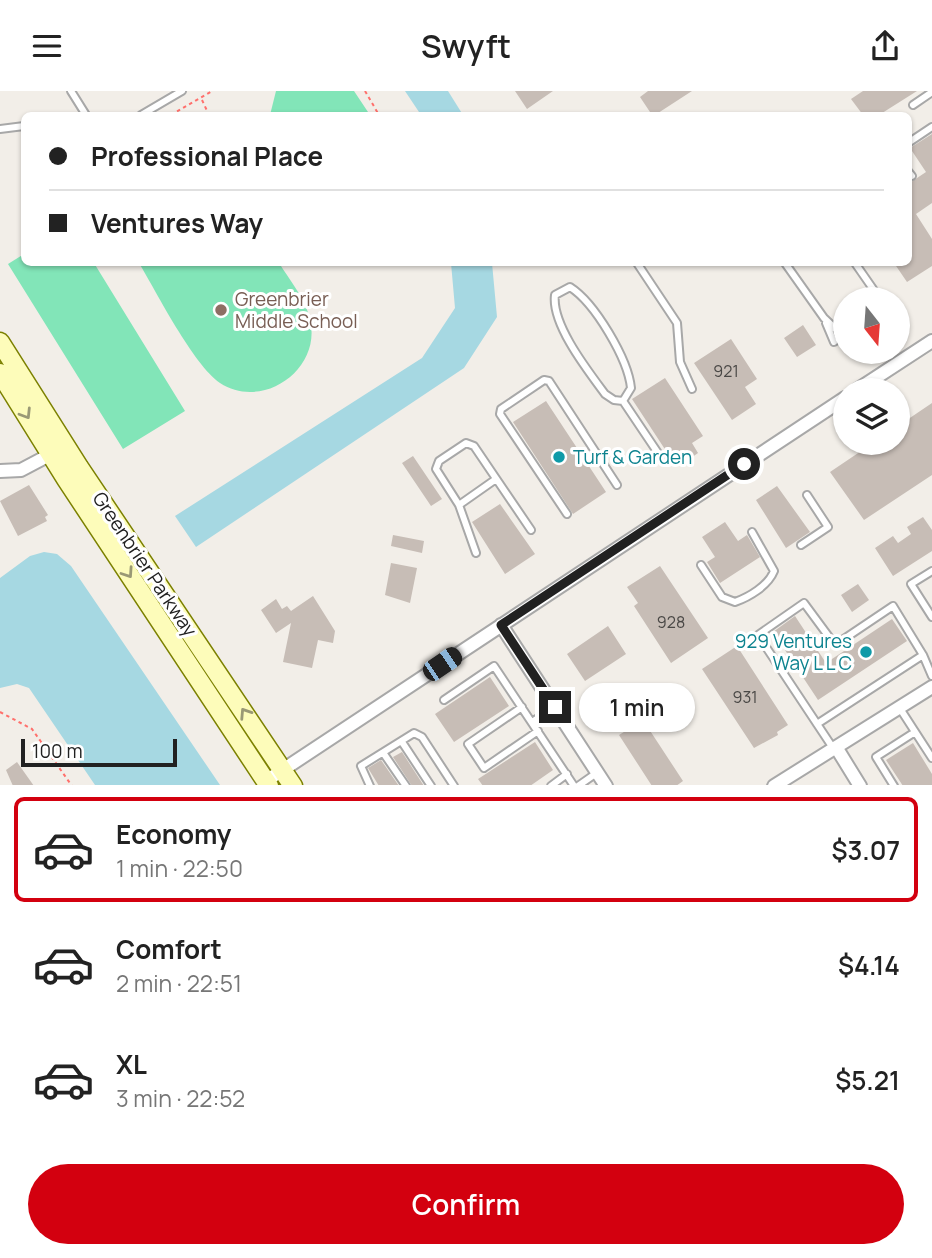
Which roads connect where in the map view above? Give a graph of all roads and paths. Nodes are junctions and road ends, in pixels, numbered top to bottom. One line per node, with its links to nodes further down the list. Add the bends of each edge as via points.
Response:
1 (71, 91): 8 (lane)
2 (182, 91): 9 (lane)
3 (212, 91): 10 (path)
4 (365, 91): 12 (path)
5 (932, 92): 7 (lane)
6 (202, 100): 11 (path)
7 (913, 105)
8 (84, 112)
9 (146, 112)
10 (177, 112)
11 (208, 112)
12 (377, 112)
13 (21, 126): 15 (lane)
14 (932, 127): 16 (lane)
15 (0, 129)
16 (912, 140)
17 (639, 266): 28 (lane, via 677,323 680,362)
18 (789, 266): 21 (lane)
19 (857, 266): 20 (lane)
20 (872, 287)
21 (824, 318): 22 (lane); 23 (lane)
22 (833, 327)
23 (833, 340)
24 (932, 341): 27 (street)
25 (0, 342): 31 (main road, Greenbrier Parkway)
26 (0, 373): 31 (main road, Greenbrier Parkway, one-way to 31)
27 (875, 378)
28 (692, 389)
29 (623, 401): 29 (lane, via 605,394 559,323 553,305 555,295 563,289 570,287 587,302 627,367 631,388); 32 (lane)
30 (833, 406): 46 (street)
31 (59, 450): 33 (street, via 21,470); 63 (main road, Greenbrier Parkway, one-way to 31); 66 (main road, Greenbrier Parkway, one-way to 66)
32 (660, 456)
33 (0, 471)
34 (496, 479): 37 (lane); 37 (lane, via 470,443 439,461 437,474); 39 (lane)
35 (617, 485): 38 (lane, via 549,381 544,380 500,414)
36 (807, 495): 41 (lane, via 828,527)
37 (459, 505): 42 (lane)
38 (568, 514)
39 (531, 530)
40 (752, 532): 43 (lane, via 774,571 765,584 743,599 735,602 722,597)
41 (801, 545)
42 (476, 553)
43 (701, 565)
44 (932, 571): 45 (lane, via 911,584)
45 (932, 617)
46 (501, 625): 52 (street); 63 (street)
47 (923, 655): 48 (lane); 56 (lane); 56 (lane, via 893,606 835,645 804,603 758,635)
48 (932, 676)
49 (932, 687): 53 (street)
50 (443, 700): 51 (lane, via 494,666)
51 (522, 707): 55 (lane); 57 (lane, via 468,744 484,768)
52 (555, 707): 55 (lane); 64 (street)
53 (899, 707): 58 (lane); 60 (street)
54 (0, 712): 67 (path, via 32,729)
55 (532, 722): 57 (lane)
56 (817, 724): 60 (lane)
57 (538, 731): 65 (lane)
58 (915, 732): 62 (lane); 79 (lane, via 876,757)
59 (402, 741): 61 (lane); 71 (lane); 72 (lane, via 418,734)
60 (834, 748): 77 (street); 78 (street)
61 (384, 754): 69 (lane, via 361,766); 70 (lane)
62 (932, 758)
63 (282, 770): 66 (street); 68 (main road, Greenbrier Parkway)
64 (598, 772): 75 (lane); 76 (street)
65 (567, 775): 73 (lane); 74 (lane)
66 (268, 783)
67 (71, 785)
68 (292, 785)
69 (370, 785)
70 (404, 785)
71 (430, 785)
72 (453, 785)
73 (552, 785)
74 (575, 785)
75 (578, 785)
76 (606, 785)
77 (776, 785)
78 (859, 785)
79 (893, 785)

